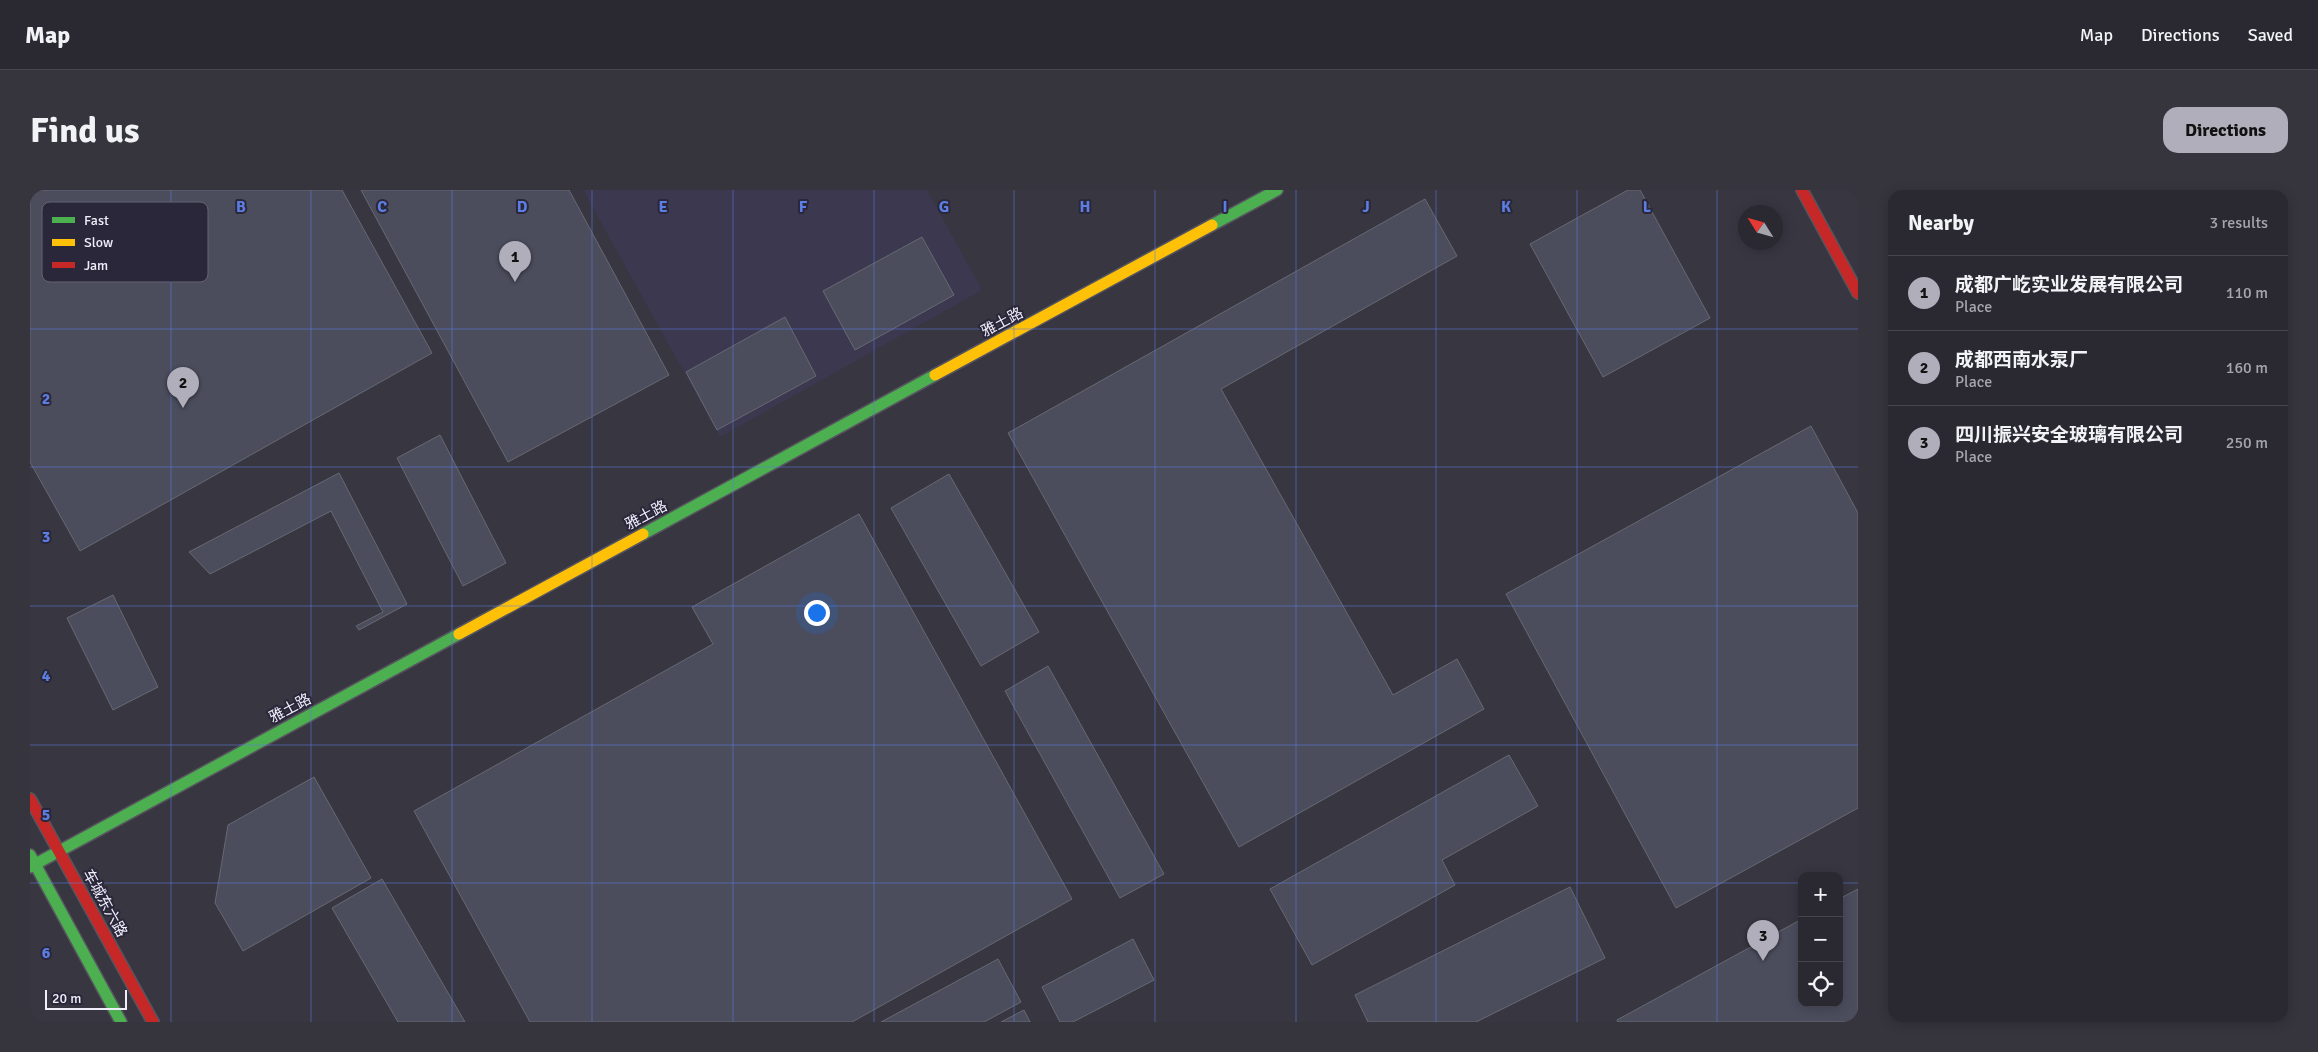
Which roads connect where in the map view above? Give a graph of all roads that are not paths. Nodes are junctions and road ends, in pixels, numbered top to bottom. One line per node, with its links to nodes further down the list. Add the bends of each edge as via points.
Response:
1 (1277, 190): 5 (street, 雅土路)
2 (1802, 190): 3 (street)
3 (1858, 293)
4 (30, 798): 5 (street, 车城东六路)
5 (59, 851): 6 (street, 雅土路); 8 (street, 车城东六路)
6 (32, 862): 7 (street)
7 (121, 1022)
8 (153, 1022)

